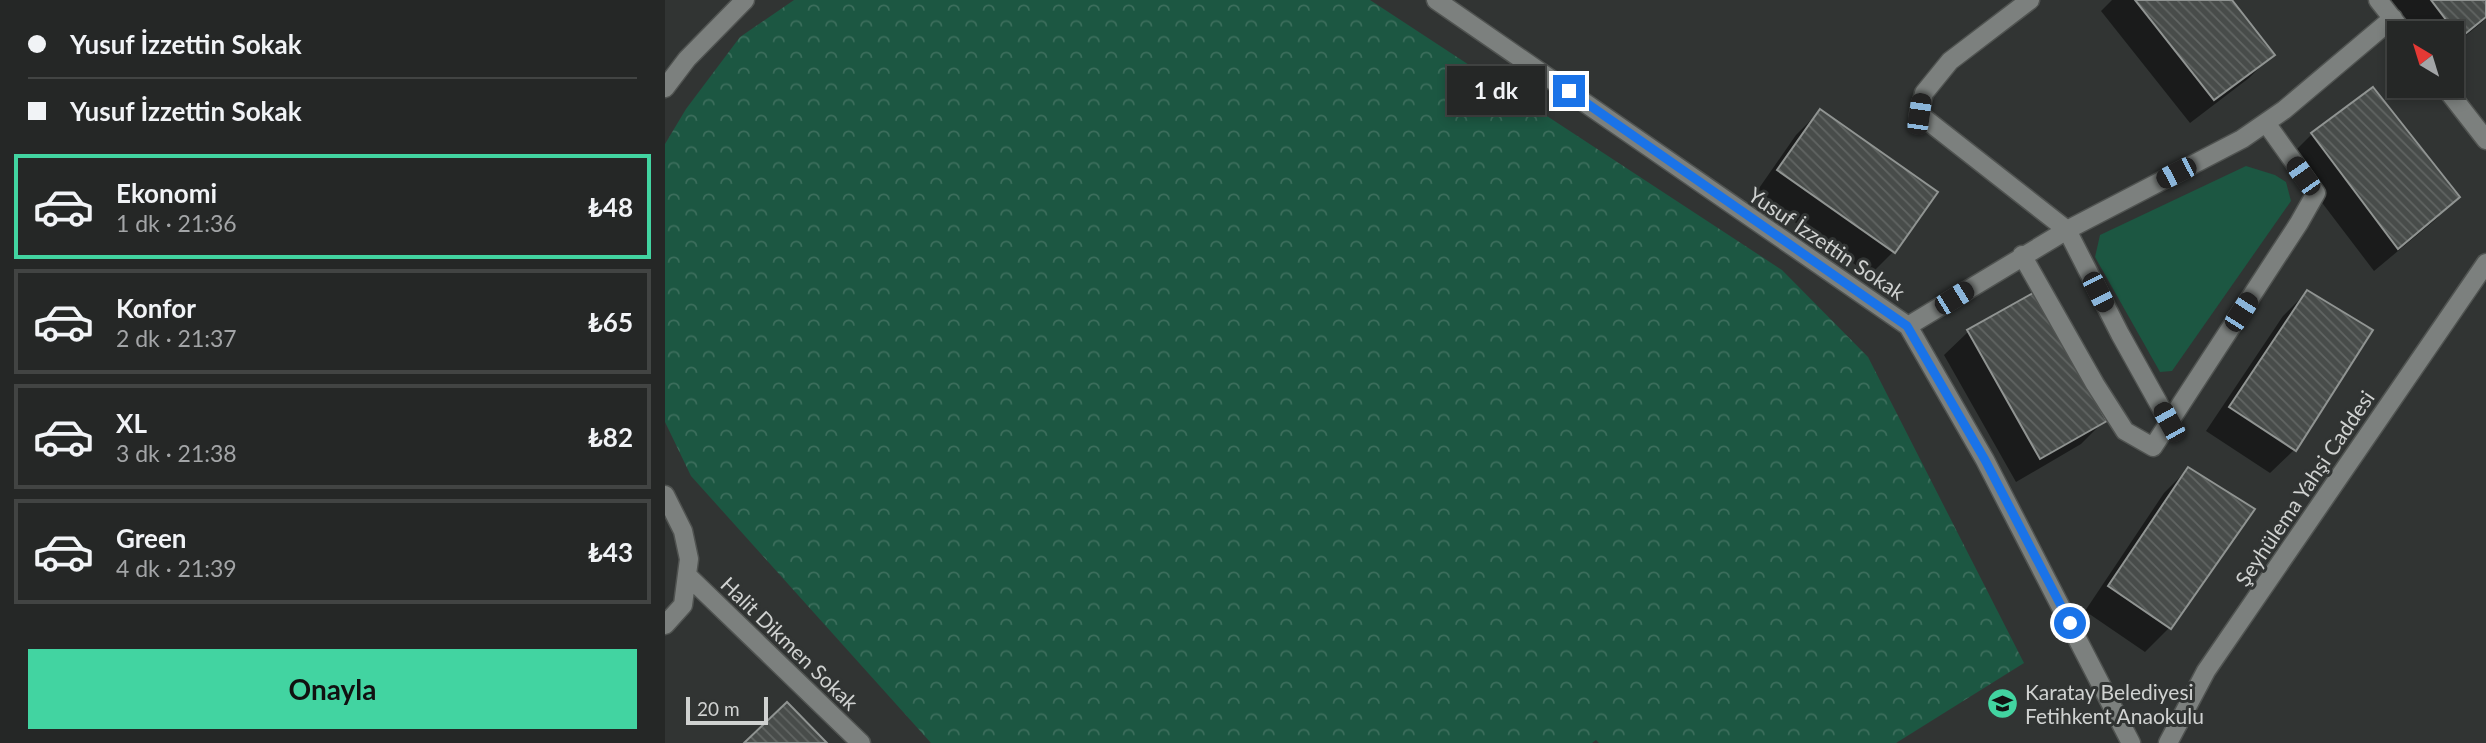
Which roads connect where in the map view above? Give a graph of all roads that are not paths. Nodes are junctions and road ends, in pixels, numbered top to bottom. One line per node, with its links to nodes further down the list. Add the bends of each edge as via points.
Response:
1 (745, 0): 7 (street)
2 (1436, 0): 14 (street, Yusuf İzzettin Sokak)
3 (2030, 0): 11 (street, via 1950,61 1924,93 1919,114)
4 (2378, 0): 5 (street)
5 (2393, 18): 6 (street); 9 (street)
6 (2395, 21)
7 (665, 88)
8 (2453, 98): 10 (street)
9 (2266, 123): 11 (street); 15 (street, via 2316,194)
10 (2486, 140)
11 (2067, 230): 12 (street); 15 (street)
12 (2022, 255): 14 (street); 15 (street, via 2125,430 2153,447)
13 (2486, 263): 21 (street, Şeyhülema Yahşi Caddesi, via 2206,671)
14 (1907, 326): 20 (street, Yusuf İzzettin Sokak, via 1985,460)
15 (2169, 422)
16 (665, 495): 17 (street, via 683,531)
17 (688, 576): 18 (street, via 683,605); 19 (street, Halit Dikmen Sokak)
18 (665, 625)
19 (861, 743)
20 (2131, 743)
21 (2168, 743)

